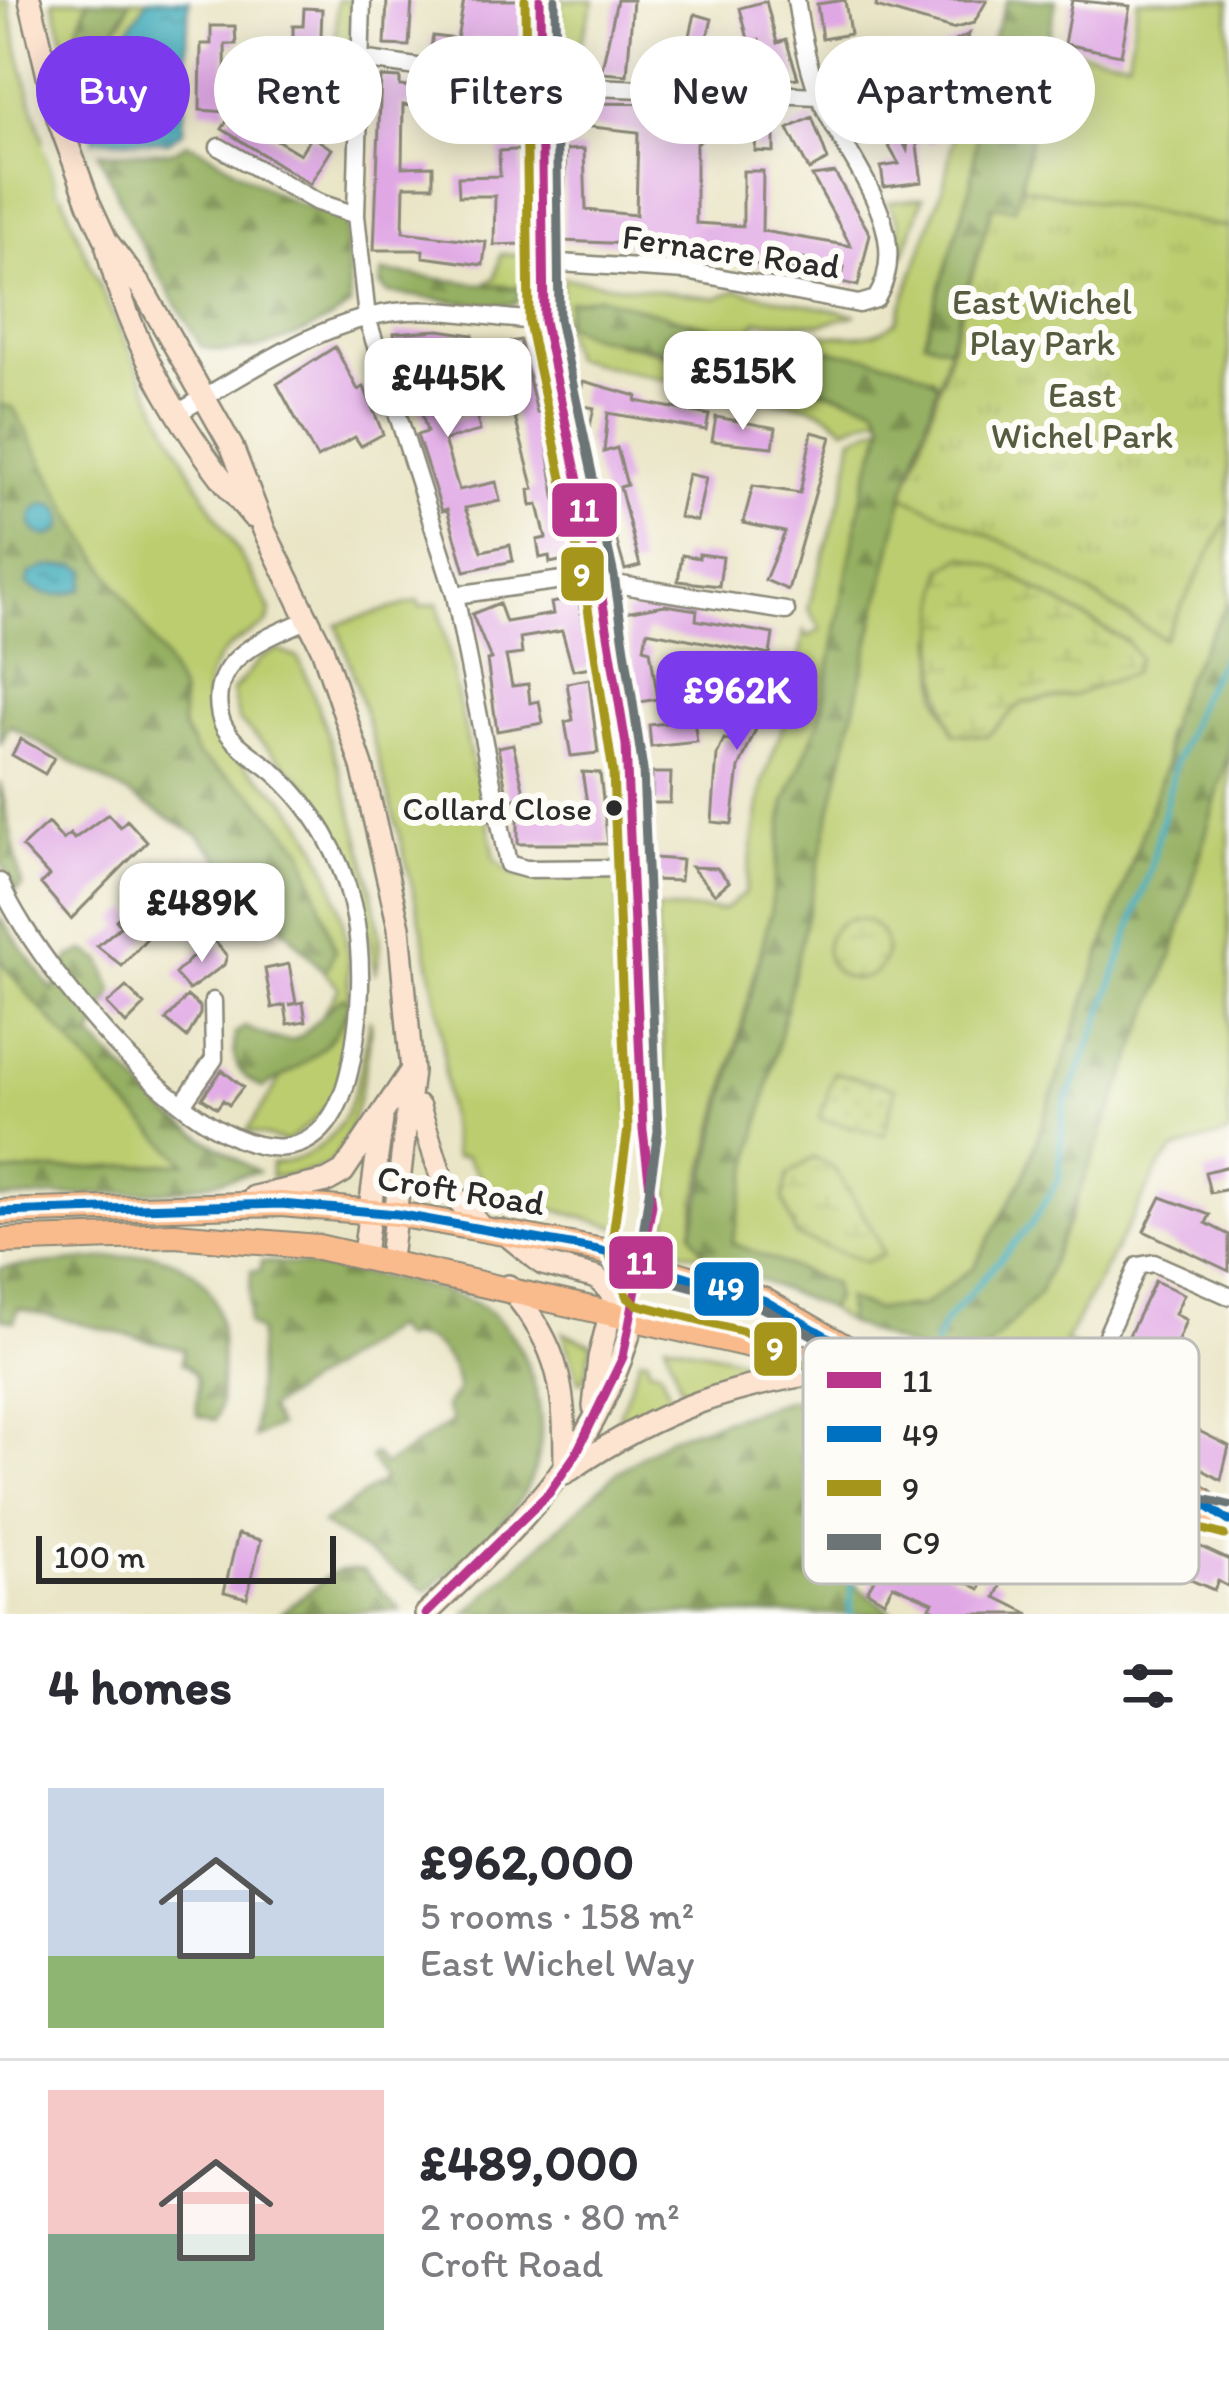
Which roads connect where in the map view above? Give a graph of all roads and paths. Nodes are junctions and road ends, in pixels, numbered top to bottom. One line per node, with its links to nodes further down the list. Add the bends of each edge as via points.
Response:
1 (30, 0): 15 (main road, via 67,145)
2 (362, 0): 5 (street)
3 (540, 0): 6 (street)
4 (796, 0): 7 (street, Fernacre Road)
5 (361, 36)
6 (541, 36)
7 (815, 79)
8 (606, 89): 9 (street)
9 (815, 96)
10 (358, 144): 14 (street)
11 (543, 144): 16 (street)
12 (844, 144): 16 (street, Fernacre Road, via 886,235 888,262 876,298 859,304 686,271)
13 (219, 147): 14 (street)
14 (356, 215): 17 (street)
15 (106, 240): 19 (main road); 20 (main road, via 122,305)
16 (544, 262): 18 (street)
17 (367, 318): 18 (street, via 426,310); 19 (street); 23 (street)
18 (544, 321): 22 (street)
19 (204, 398): 20 (street); 21 (main road)
20 (179, 412): 21 (main road, via 213,470)
21 (264, 530): 25 (main road)
22 (599, 579): 23 (street); 23 (street, via 626,745 632,868 508,864); 24 (street)
23 (455, 595)
24 (786, 610)
25 (309, 619): 28 (main road, via 343,701 382,840); 29 (street, via 236,657 222,677 219,705 227,733 320,824 346,878 363,980 348,1080 323,1131 286,1150 231,1140)
26 (0, 881): 29 (street, via 52,969)
27 (213, 1001): 29 (street, via 214,1059)
28 (412, 1071): 30 (main road); 34 (main road); 35 (main road, via 437,1170 451,1196)
29 (183, 1103)
30 (383, 1112): 31 (main road, via 337,1177); 32 (main road)
31 (224, 1203): 32 (main road, Croft Road); 33 (main road, Croft Road)
32 (369, 1211): 34 (main road, Croft Road); 37 (main road)
33 (0, 1212)
34 (397, 1214): 35 (main road, Croft Road); 39 (main road)
35 (492, 1229): 38 (main road, Croft Road); 42 (main road, via 543,1264 597,1277)
36 (0, 1241): 37 (main road, Croft Road, via 188,1235)
37 (364, 1254): 39 (main road, Croft Road)
38 (625, 1256): 42 (main road); 43 (main road, Croft Road, via 763,1300)
39 (390, 1259): 40 (main road, Croft Road)
40 (507, 1286): 42 (main road, Croft Road); 47 (main road, via 543,1331 561,1374)
41 (1229, 1296): 44 (street, via 1154,1263 1138,1266)
42 (619, 1307): 45 (main road, Croft Road); 47 (main road, via 618,1372)
43 (830, 1338)
44 (1106, 1338)
45 (803, 1355)
46 (803, 1375): 47 (main road, via 704,1397 625,1433)
47 (565, 1473): 48 (main road)
48 (426, 1614)

